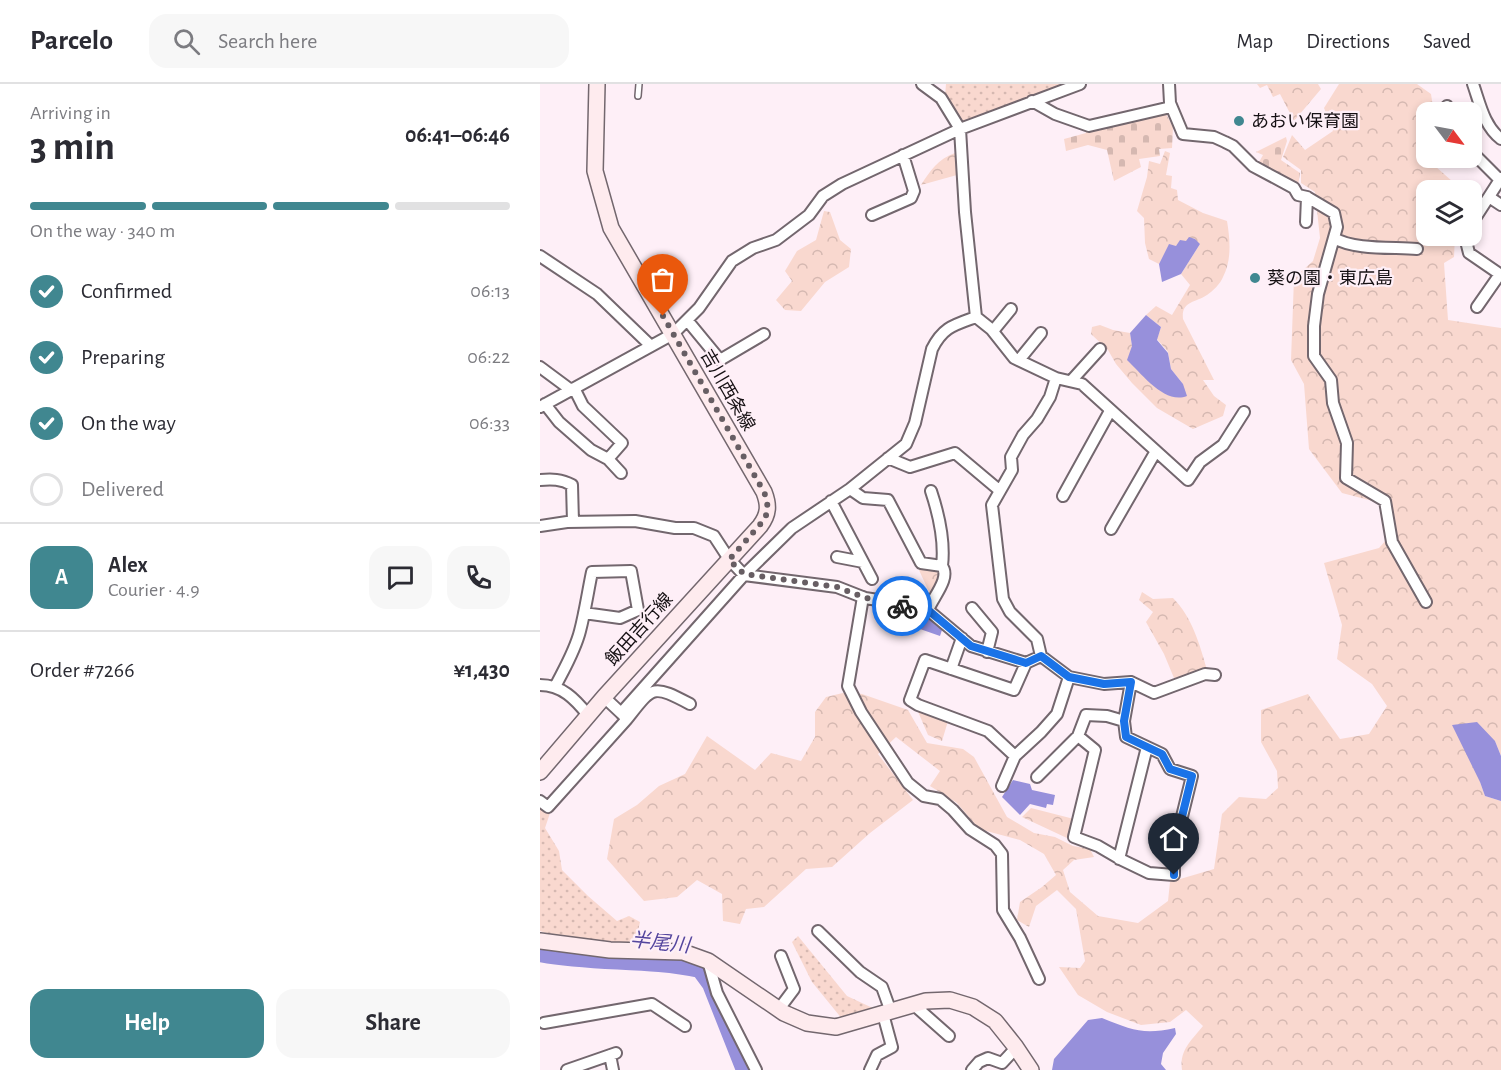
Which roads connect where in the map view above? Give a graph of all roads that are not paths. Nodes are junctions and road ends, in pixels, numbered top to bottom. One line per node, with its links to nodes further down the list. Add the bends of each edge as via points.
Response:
1 (597, 84): 34 (main road, 吉川西条線, via 595,171 611,228)
2 (639, 84): 8 (lane)
3 (922, 84): 9 (street)
4 (943, 84): 9 (street)
5 (1080, 84): 10 (street)
6 (1169, 84): 11 (street)
7 (1473, 84): 13 (street, via 1492,132)
8 (638, 96)
9 (941, 98): 12 (street)
10 (1032, 101): 11 (street, via 1089,126); 12 (street)
11 (1171, 107): 17 (street, via 1183,134 1214,137 1233,146 1253,166)
12 (960, 129): 14 (street); 30 (street)
13 (1501, 139)
14 (903, 155): 21 (street, via 914,191 911,198); 31 (street, via 842,184 823,196 809,215 776,240 732,261)
15 (1482, 161): 16 (street)
16 (1501, 179): 18 (street)
17 (1307, 197): 22 (street); 23 (street, via 1334,213)
18 (1489, 197): 19 (street); 20 (street)
19 (1501, 205)
20 (1482, 208)
21 (872, 215)
22 (1306, 222)
23 (1334, 238): 25 (street, via 1362,246); 67 (street, via 1318,294 1314,356 1332,380 1334,403 1347,443 1346,478 1385,501 1392,542)
24 (1467, 246): 27 (street, via 1469,253)
25 (1417, 249)
26 (540, 256): 36 (street, via 597,294)
27 (1501, 275): 28 (street)
28 (1478, 308)
29 (1011, 309): 32 (street)
30 (976, 317): 32 (street); 47 (street, via 947,328 937,338 912,431 906,444)
31 (687, 320): 34 (street); 35 (street, via 720,360)
32 (993, 331): 38 (street)
33 (1041, 333): 38 (street)
34 (673, 334): 36 (street); 56 (main road, 吉川西条線, via 764,492)
35 (764, 334)
36 (651, 346): 42 (street)
37 (1100, 349): 41 (street)
38 (1019, 360): 40 (street)
39 (540, 367): 42 (street)
40 (1056, 378): 41 (street); 52 (street, via 1050,397 1011,457 1012,470)
41 (1071, 381): 44 (street, via 1082,384)
42 (572, 389): 43 (street); 48 (street, via 583,406 622,443)
43 (542, 406): 48 (street, via 591,450)
44 (1110, 411): 46 (street); 54 (street)
45 (1244, 412): 46 (street, via 1223,445 1200,462 1188,480)
46 (1156, 451): 59 (street)
47 (888, 458): 51 (street); 52 (street, via 910,467 955,453)
48 (608, 459): 49 (street)
49 (621, 473)
50 (540, 480): 57 (street, via 564,480 572,485)
51 (850, 489): 55 (street); 63 (street, via 863,498 888,500 921,563)
52 (999, 490): 73 (street, via 992,505 1003,599 1010,612 1037,639)
53 (931, 491): 63 (street, via 939,516)
54 (1063, 496)
55 (831, 501): 62 (street); 64 (street, via 792,528)
56 (768, 513): 61 (main road, 飯田吉行線)
57 (573, 522): 58 (street); 61 (street, via 635,521 694,528 714,536)
58 (540, 526)
59 (1111, 529)
60 (837, 557): 62 (street)
61 (729, 560): 64 (street); 81 (main road, 飯田吉行線)
62 (863, 562): 65 (street)
63 (942, 566): 69 (street, via 945,579)
64 (744, 574): 66 (street, via 837,587); 84 (street)
65 (872, 579)
66 (863, 597): 69 (street, via 905,607 914,604); 98 (street, via 848,686 908,783 924,796 940,799 970,830 1002,854 1003,910)
67 (1426, 602)
68 (972, 608): 72 (street, via 992,632)
69 (928, 610): 71 (street)
70 (584, 613): 70 (street, via 592,572 632,571 638,610 620,618); 80 (street, via 580,632)
71 (962, 638): 72 (street); 75 (street)
72 (987, 652): 74 (street)
73 (1041, 656): 74 (street); 77 (street)
74 (1026, 663): 75 (street, via 1014,690)
75 (951, 669): 88 (street, via 925,660 910,700 988,731)
76 (1215, 675): 78 (street, via 1205,674 1154,693)
77 (1069, 677): 78 (street, via 1104,684); 88 (street, via 1056,714)
78 (1131, 682): 85 (street)
79 (540, 685): 80 (street)
80 (555, 687): 83 (street, via 571,696)
81 (604, 697): 83 (main road, 飯田吉行線); 84 (street)
82 (690, 704): 84 (street, via 655,690)
83 (588, 715): 89 (main road, 飯田吉行線)
84 (624, 716): 92 (street, via 548,807)
85 (1124, 721): 86 (street, via 1086,715); 87 (street, via 1126,737)
86 (1078, 736): 90 (street); 93 (street, via 1095,750 1074,837)
87 (1147, 747): 93 (street); 93 (street, via 1162,754 1170,769 1192,776 1174,849 1174,875 1149,873)
88 (1015, 756): 91 (street)
89 (540, 772)
90 (1037, 777)
91 (1002, 786)
92 (540, 801)
93 (1119, 859)
94 (818, 931): 101 (street, via 860,972 882,987)
95 (540, 941): 97 (main road, via 610,950 683,952)
96 (781, 956): 100 (street, via 795,989)
97 (708, 961): 100 (main road); 108 (street, via 717,993)
98 (1039, 979)
99 (914, 1005): 101 (main road); 104 (street); 105 (main road, via 950,1000 973,1007 995,1022)
100 (779, 1009): 101 (main road, via 807,1023 836,1027)
101 (887, 1013): 109 (street, via 892,1047 878,1055)
102 (544, 1023): 103 (street, via 652,1004)
103 (685, 1026)
104 (949, 1036)
105 (1016, 1048): 110 (street, via 1002,1063 988,1058); 111 (main road)
106 (567, 1070): 107 (street, via 613,1054)
107 (613, 1070)
108 (756, 1070)
109 (870, 1070)
110 (972, 1070)
111 (1031, 1070)

